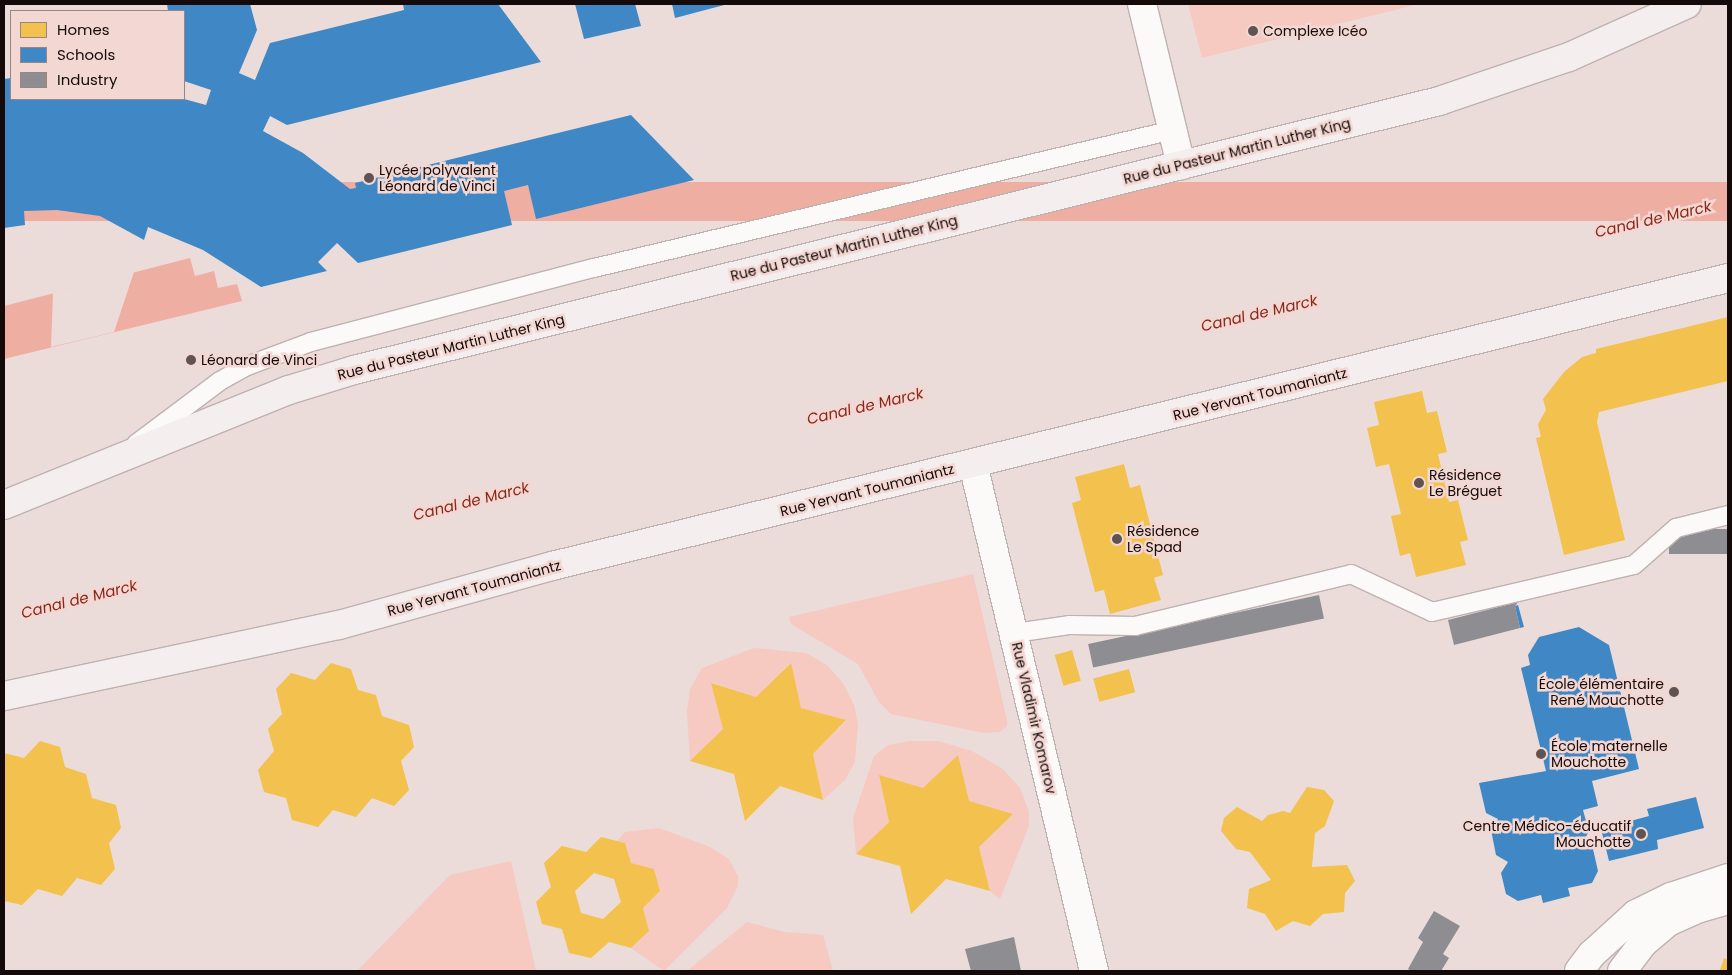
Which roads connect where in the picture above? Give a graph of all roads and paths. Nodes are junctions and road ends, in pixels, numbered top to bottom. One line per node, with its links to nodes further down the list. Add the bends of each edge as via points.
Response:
1 (1142, 4): 3 (street)
2 (1687, 4): 4 (street, Rue du Pasteur Martin Luther King, via 1569,57 1482,88)
3 (1173, 130): 4 (street); 6 (lane, via 594,268 311,342 247,366 220,381)
4 (1182, 165): 6 (street, Rue du Pasteur Martin Luther King, via 354,370 289,390)
5 (1728, 278): 7 (street, Rue Yervant Toumaniantz)
6 (117, 459): 8 (street, Rue du Pasteur Martin Luther King)
7 (973, 464): 10 (street, Rue Vladimir Komarov); 11 (street, Rue Yervant Toumaniantz, via 552,566 339,625)
8 (4, 505)
9 (1728, 515): 10 (lane, via 1676,528 1634,565 1432,612 1351,574 1135,626 1070,625)
10 (1015, 633): 14 (street, Rue Vladimir Komarov)
11 (4, 696)
12 (1728, 878): 15 (street, via 1671,896 1636,914 1592,954)
13 (1728, 900): 16 (street, via 1668,922 1642,944)
14 (1094, 971)
15 (1579, 971)
16 (1622, 971)

